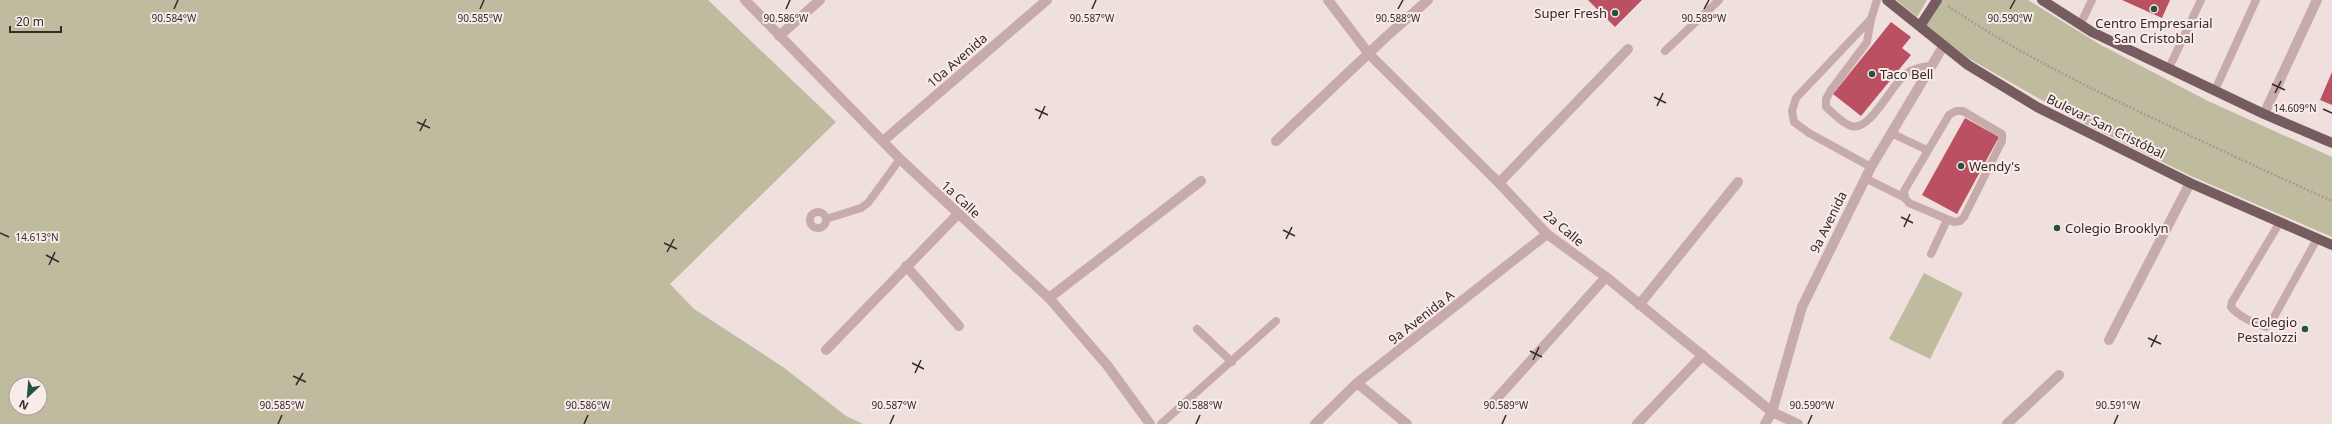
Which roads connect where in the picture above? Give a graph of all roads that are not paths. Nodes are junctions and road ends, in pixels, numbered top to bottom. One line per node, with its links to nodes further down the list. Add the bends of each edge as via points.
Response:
1 (745, 0): 18 (street, 1a Calle)
2 (820, 0): 18 (street)
3 (1047, 0): 28 (street, 10a Avenida)
4 (1328, 0): 22 (street, 2a Calle)
5 (1428, 0): 22 (street)
6 (1719, 0): 21 (lane)
7 (1877, 0): 15 (lane)
8 (1887, 0): 17 (main road, Bulevar San Cristóbal)
9 (2092, 0): 16 (lane)
10 (2201, 0): 24 (lane)
11 (2256, 0): 25 (lane)
12 (2317, 0): 26 (street)
13 (1941, 2): 17 (main road)
14 (2047, 2): 16 (main road)
15 (1872, 19): 23 (lane, via 1867,42 1831,90 1826,98 1826,107 1851,126 1867,123 1906,73 1918,67); 33 (lane, via 1796,98 1792,111 1794,122 1809,133)
16 (2080, 25): 24 (main road)
17 (1920, 26): 19 (main road, Bulevar San Cristóbal)
18 (779, 36): 28 (street, 1a Calle)
19 (1944, 45): 23 (street, 9a Avenida); 37 (main road, Bulevar San Cristóbal, via 1968,65 2037,107)
20 (1628, 49): 38 (street)
21 (1665, 51)
22 (1369, 54): 29 (street); 38 (street, 2a Calle)
23 (1930, 66): 27 (street, 9a Avenida)
24 (2169, 68): 25 (main road)
25 (2215, 90): 26 (main road)
26 (2264, 114): 30 (main road)
27 (1891, 133): 31 (lane); 33 (street, 9a Avenida)
28 (883, 141): 32 (street, 1a Calle)
29 (1276, 141)
30 (2332, 143)
31 (1927, 150): 39 (lane, via 1904,191); 42 (lane, via 1949,115 1956,111 1963,111 2002,134 2002,141 1964,217 1960,221)
32 (900, 158): 40 (street, 1a Calle); 41 (lane, via 868,203)
33 (1871, 167): 34 (street, 9a Avenida)
34 (1865, 178): 39 (lane); 62 (street, 9a Avenida, via 1802,307)
35 (1201, 181): 50 (street)
36 (1738, 182): 51 (street)
37 (2190, 182): 43 (main road, Bulevar San Cristóbal); 55 (street)
38 (1499, 183): 44 (street, 2a Calle)
39 (1905, 198): 42 (lane, via 1909,203)
40 (958, 214): 48 (street); 50 (street, 1a Calle)
41 (826, 219)
42 (1947, 220): 47 (lane)
43 (2280, 222): 45 (main road, Bulevar San Cristóbal); 45 (lane, via 2231,307 2260,325 2266,327 2270,324)
44 (1547, 234): 49 (street, 2a Calle); 60 (street, 9a Avenida A)
45 (2318, 239): 46 (main road, Bulevar San Cristóbal)
46 (2332, 245)
47 (1931, 254)
48 (906, 266): 53 (street); 56 (street)
49 (1606, 277): 51 (street, 2a Calle); 61 (street)
50 (1049, 298): 63 (street, 1a Calle, via 1108,364)
51 (1639, 306): 57 (street, 2a Calle)
52 (1276, 322): 58 (lane)
53 (959, 326)
54 (1197, 329): 58 (lane)
55 (2109, 340)
56 (826, 350)
57 (1703, 355): 62 (street, 2a Calle); 67 (street)
58 (1232, 362): 64 (lane)
59 (2059, 375): 70 (street)
60 (1357, 383): 65 (street, 9a Avenida A); 66 (street)
61 (1490, 406)
62 (1772, 412): 68 (street, 9a Avenida); 69 (street, 2a Calle)
63 (1150, 424)
64 (1161, 424)
65 (1315, 424)
66 (1407, 424)
67 (1637, 424)
68 (1765, 424)
69 (1798, 424)
70 (2007, 424)

